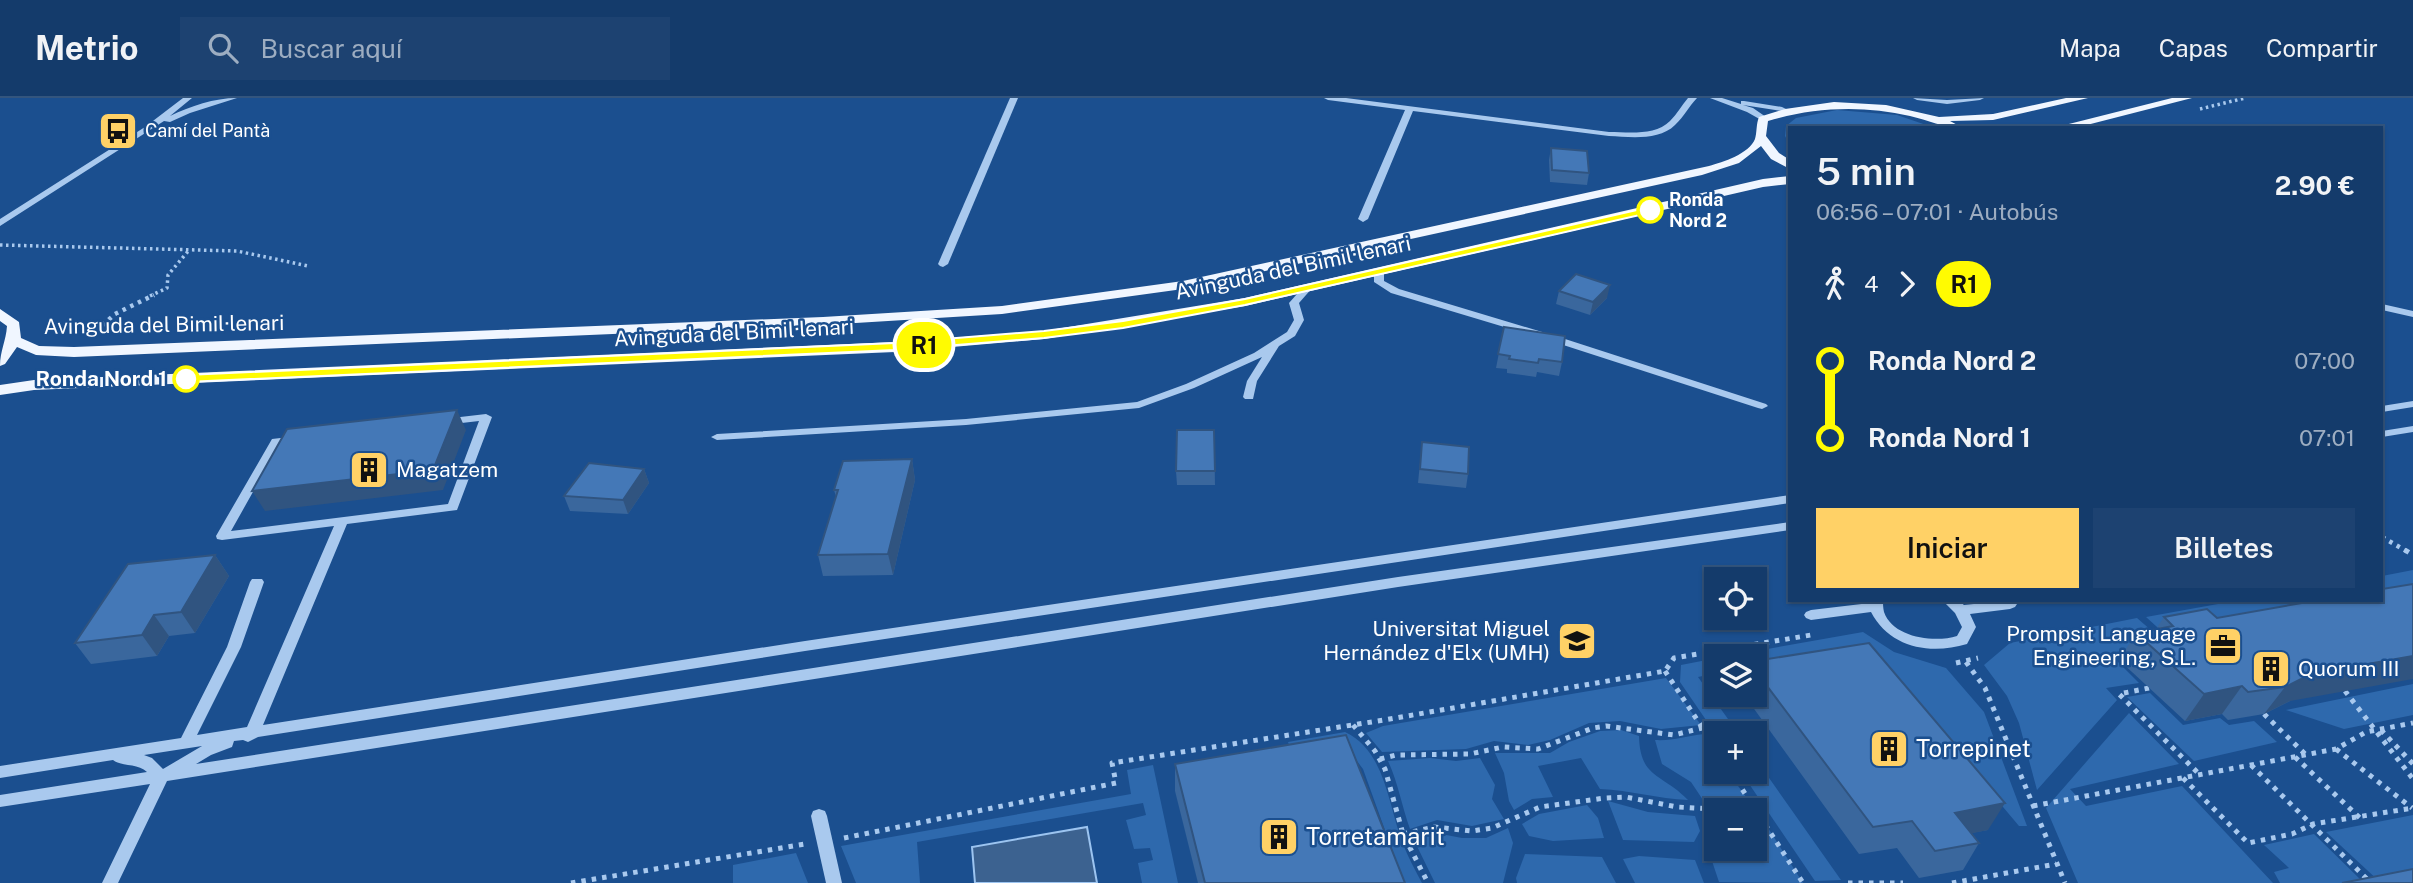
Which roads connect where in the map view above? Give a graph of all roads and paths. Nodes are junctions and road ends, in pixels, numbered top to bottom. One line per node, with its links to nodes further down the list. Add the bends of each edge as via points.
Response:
1 (188, 98): 18 (street)
2 (233, 98): 18 (street, via 187,111)
3 (1014, 98): 26 (street)
4 (1328, 98): 12 (street)
5 (1693, 98): 12 (street, via 1671,125 1636,135)
6 (1714, 98): 15 (street)
7 (1731, 98): 13 (street)
8 (1917, 98): 9 (street, via 1947,102)
9 (1980, 98)
10 (2082, 98): 14 (main road, via 1993,117)
11 (2186, 98): 17 (main road)
12 (1410, 108): 22 (street)
13 (1782, 109): 14 (main road, via 1844,102); 15 (main road)
14 (1930, 117): 16 (main road)
15 (1763, 119): 19 (main road)
16 (1952, 126)
17 (2067, 126)
18 (148, 129): 23 (street)
19 (1761, 139): 20 (main road); 34 (main road, Avinguda del Bimil·lenari, via 1735,161 1653,182 1183,285 1003,310 87,352 36,350)
20 (1788, 164)
21 (1788, 180): 28 (main road, Avinguda del Bimil·lenari)
22 (1363, 219)
23 (0, 223)
24 (0, 245): 25 (path)
25 (191, 248): 27 (path, via 237,251); 33 (path, via 169,275 167,288 116,314)
26 (943, 264)
27 (308, 267)
28 (1379, 271): 29 (main road, Avinguda del Bimil·lenari); 40 (street, via 1379,282 1395,291)
29 (1308, 287): 35 (street, via 1294,303 1299,320 1291,334); 37 (main road, Avinguda del Bimil·lenari, via 1183,314 979,342)
30 (2383, 307): 32 (street)
31 (0, 313): 34 (main road, via 14,325)
32 (2413, 314)
33 (96, 332)
34 (14, 341): 36 (main road)
35 (1276, 344): 38 (street, via 1252,381); 44 (street, via 1233,368 1139,405 967,422)
36 (0, 361)
37 (0, 390)
38 (1249, 397)
39 (2413, 404): 41 (street)
40 (1762, 406)
41 (2383, 409)
42 (2413, 429): 43 (street)
43 (2383, 434)
44 (717, 437)
45 (1788, 499): 46 (street)
46 (1738, 507): 47 (street); 72 (street)
47 (1788, 509)
48 (342, 521): 48 (street, via 222,536 276,441 486,417 453,507); 72 (street)
49 (1788, 526): 83 (street, via 1371,586)
50 (2383, 538): 51 (path)
51 (2413, 555)
52 (257, 582): 73 (street, via 234,647)
53 (1951, 602): 56 (street)
54 (1876, 604): 57 (street); 59 (street, via 1879,616 1898,634 1927,645)
55 (2010, 604): 56 (street)
56 (1961, 610): 59 (street, via 1969,627)
57 (1811, 615)
58 (1819, 633): 63 (path, via 1674,658)
59 (1953, 645): 61 (path)
60 (1978, 658): 61 (path)
61 (1966, 662): 62 (path); 87 (path, via 1985,688)
62 (1949, 664)
63 (1665, 671): 68 (path); 69 (path)
64 (2149, 688): 82 (path, via 2119,694)
65 (2345, 691): 70 (path)
66 (2272, 713): 75 (path, via 2264,714)
67 (2413, 723): 70 (path)
68 (1353, 725): 78 (path); 95 (path, via 1112,763 1116,783)
69 (1702, 728): 71 (path); 78 (path, via 1674,735 1606,726 1538,749 1503,747 1470,754)
70 (2377, 730): 74 (path); 80 (path); 85 (path)
71 (1704, 731)
72 (252, 734): 73 (street); 83 (street, via 206,751)
73 (185, 744): 76 (street)
74 (2336, 748): 75 (path); 89 (path)
75 (2306, 754): 77 (path)
76 (106, 756): 81 (street); 83 (street, via 146,762)
77 (2294, 756): 79 (path); 91 (path)
78 (1380, 759): 94 (path)
79 (2250, 764): 82 (path); 92 (path)
80 (2413, 764)
81 (0, 772)
82 (2199, 774): 84 (path)
83 (162, 776): 86 (street); 97 (street)
84 (2182, 778): 87 (path); 92 (path, via 2248,844)
85 (2413, 779)
86 (0, 801)
87 (2033, 806): 96 (path)
88 (1704, 808): 94 (path, via 1605,798 1540,807 1482,830 1434,827)
89 (2413, 808): 91 (path)
90 (819, 816): 95 (street)
91 (2360, 818): 92 (path)
92 (2313, 824): 106 (path)
93 (1767, 829): 101 (path)
94 (1404, 834): 100 (path)
95 (823, 841): 98 (path); 99 (street)
96 (2056, 864): 104 (path); 105 (path)
97 (110, 883)
98 (571, 883)
99 (834, 883)
100 (1428, 883)
101 (1803, 883)
102 (1848, 883): 103 (path)
103 (1903, 883)
104 (1952, 883)
105 (2065, 883)
106 (2371, 883)

